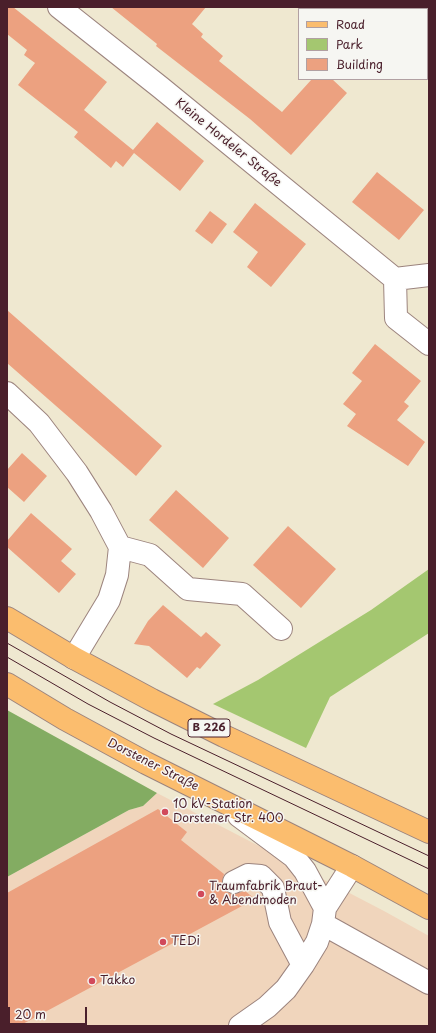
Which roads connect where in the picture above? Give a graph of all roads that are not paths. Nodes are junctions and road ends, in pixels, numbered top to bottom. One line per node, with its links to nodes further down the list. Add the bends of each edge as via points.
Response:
1 (59, 7): 3 (street, Kleine Hordeler Straße)
2 (429, 275): 3 (street)
3 (395, 279): 4 (street, via 396,318)
4 (429, 344)
5 (7, 393): 6 (street, via 39,423 77,473 101,510)
6 (120, 547): 8 (street, via 150,555 188,589 242,594); 9 (street, via 117,575 109,600)
7 (7, 618): 9 (main road, B 226)
8 (281, 629)
9 (74, 658): 12 (main road, B 226, via 224,736)
10 (7, 684): 11 (main road, Dorstener Straße, via 65,719)
11 (214, 797): 13 (main road, Dorstener Straße); 16 (street, via 294,857 305,871)
12 (429, 832)
13 (352, 866): 15 (main road, Dorstener Straße); 16 (street)
14 (234, 882): 17 (street, via 248,875 261,876 273,888 280,922)
15 (429, 908)
16 (324, 916): 17 (street, via 317,942); 18 (street)
17 (303, 965): 19 (street, via 281,994)
18 (429, 983)
19 (240, 1026)

